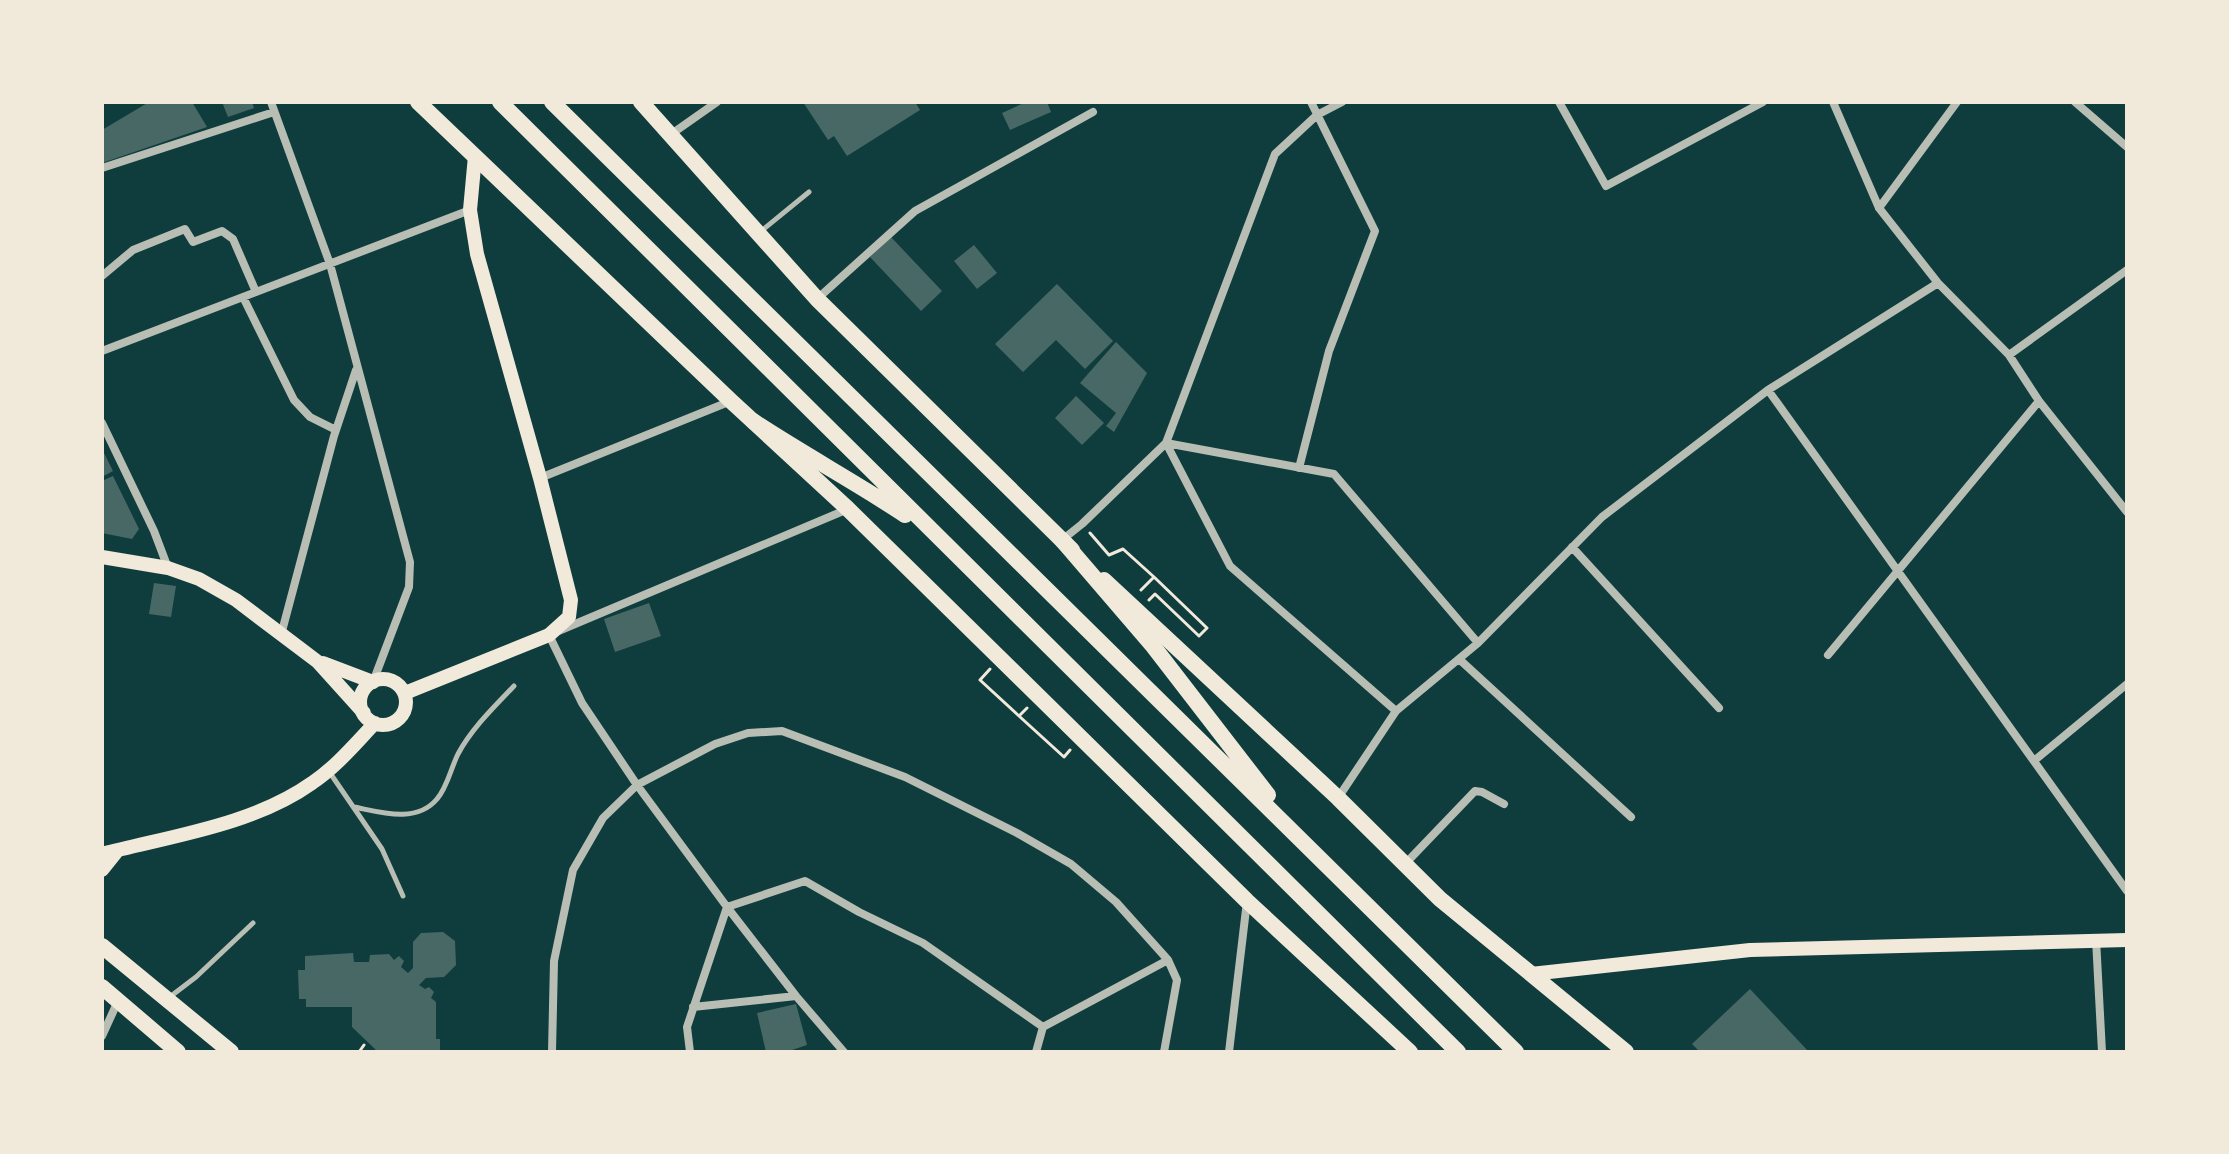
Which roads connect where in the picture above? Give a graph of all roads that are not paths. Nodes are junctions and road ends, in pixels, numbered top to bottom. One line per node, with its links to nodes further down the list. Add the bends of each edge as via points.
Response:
1 (271, 102): 14 (street)
2 (418, 102): 19 (main road)
3 (500, 102): 46 (main road)
4 (552, 102): 72 (main road)
5 (641, 102): 17 (main road)
6 (717, 102): 17 (street)
7 (1311, 102): 16 (street)
8 (1342, 102): 16 (street)
9 (1559, 102): 10 (street, via 1606,186)
10 (1763, 102)
11 (1833, 102): 22 (street)
12 (1957, 102): 22 (street)
13 (2075, 102): 18 (street)
14 (274, 112): 20 (street); 25 (street)
15 (1093, 112): 31 (street, via 915,211)
16 (1317, 115): 41 (street, via 1275,154); 42 (street, via 1375,231 1329,351)
17 (670, 135): 24 (main road)
18 (2127, 147)
19 (475, 156): 23 (main road); 36 (main road)
20 (102, 168)
21 (809, 192): 24 (lane)
22 (1879, 208): 28 (street)
23 (470, 210): 25 (street); 43 (main road, via 477,254)
24 (760, 233): 31 (main road)
25 (330, 264): 29 (street); 34 (street)
26 (2127, 270): 33 (street)
27 (103, 272): 29 (street, via 133,250 185,229 193,242 222,231 233,239)
28 (1938, 283): 33 (street); 35 (street)
29 (256, 292): 30 (street)
30 (243, 297): 32 (street); 40 (street, via 297,406)
31 (817, 299): 47 (main road)
32 (102, 351)
33 (2009, 355): 37 (street)
34 (357, 368): 40 (street); 58 (street, via 410,562 409,587)
35 (1768, 390): 48 (street, via 1602,517); 51 (street)
36 (731, 401): 38 (main road); 43 (street)
37 (2039, 401): 45 (street); 51 (street)
38 (753, 421): 44 (main road); 46 (main road)
39 (102, 423): 50 (street)
40 (336, 430): 52 (street)
41 (1166, 443): 42 (street); 47 (street); 63 (street, via 1230,566)
42 (1299, 468): 54 (street, via 1334,474)
43 (540, 478): 53 (main road, via 571,600 569,617)
44 (848, 509): 53 (street); 79 (main road)
45 (2127, 510)
46 (933, 533): 103 (main road)
47 (1062, 540): 68 (main road); 72 (main road, via 1153,646)
48 (1572, 547): 54 (street); 62 (street)
49 (102, 557): 50 (main road)
50 (168, 568): 52 (main road, via 236,600)
51 (1899, 570): 55 (street); 65 (street)
52 (281, 635): 57 (main road)
53 (549, 635): 61 (main road); 67 (street, via 582,703)
54 (1478, 643): 56 (street)
55 (1828, 655)
56 (1459, 659): 63 (street); 71 (street)
57 (318, 662): 58 (main road); 64 (main road)
58 (373, 682): 61 (main road, via 395,682); 64 (main road, via 361,699)
59 (2127, 684): 65 (street)
60 (514, 686): 70 (lane, via 459,752 437,799 400,815)
61 (405, 693): 64 (main road, via 405,709 390,724)
62 (1719, 708)
63 (1396, 711): 68 (street)
64 (369, 718): 66 (main road)
65 (2035, 760): 77 (street)
66 (328, 770): 70 (lane); 73 (main road, via 271,807)
67 (637, 785): 80 (street); 85 (street, via 715,744 748,733 782,731 905,777 1071,864 1116,902); 96 (street, via 603,818 573,870 554,961)
68 (1338, 798): 75 (main road)
69 (1504, 804): 75 (street, via 1475,791)
70 (354, 807): 78 (lane, via 382,849)
71 (1631, 817)
72 (1297, 835): 104 (main road)
73 (118, 850): 74 (main road); 76 (main road)
74 (102, 854)
75 (1405, 864): 86 (main road)
76 (102, 870)
77 (2127, 891)
78 (403, 896)
79 (1247, 901): 101 (street); 102 (main road)
80 (727, 907): 88 (street); 91 (street); 92 (street, via 805,881 923,943)
81 (253, 923): 89 (lane)
82 (2096, 939): 83 (main road); 86 (main road, via 1750,950); 106 (street)
83 (2127, 940)
84 (102, 945): 89 (main road)
85 (1168, 960): 92 (street); 100 (street, via 1177,980)
86 (1531, 974): 105 (main road)
87 (102, 987): 90 (main road)
88 (796, 996): 91 (street); 98 (street)
89 (167, 999): 95 (main road)
90 (118, 1001): 93 (street); 94 (main road)
91 (693, 1007): 97 (street, via 687,1027)
92 (1043, 1027): 99 (street)
93 (102, 1036)
94 (178, 1052)
95 (231, 1052)
96 (552, 1052)
97 (690, 1052)
98 (844, 1052)
99 (1036, 1052)
100 (1164, 1052)
101 (1229, 1052)
102 (1410, 1052)
103 (1458, 1052)
104 (1516, 1052)
105 (1626, 1052)
106 (2102, 1052)

